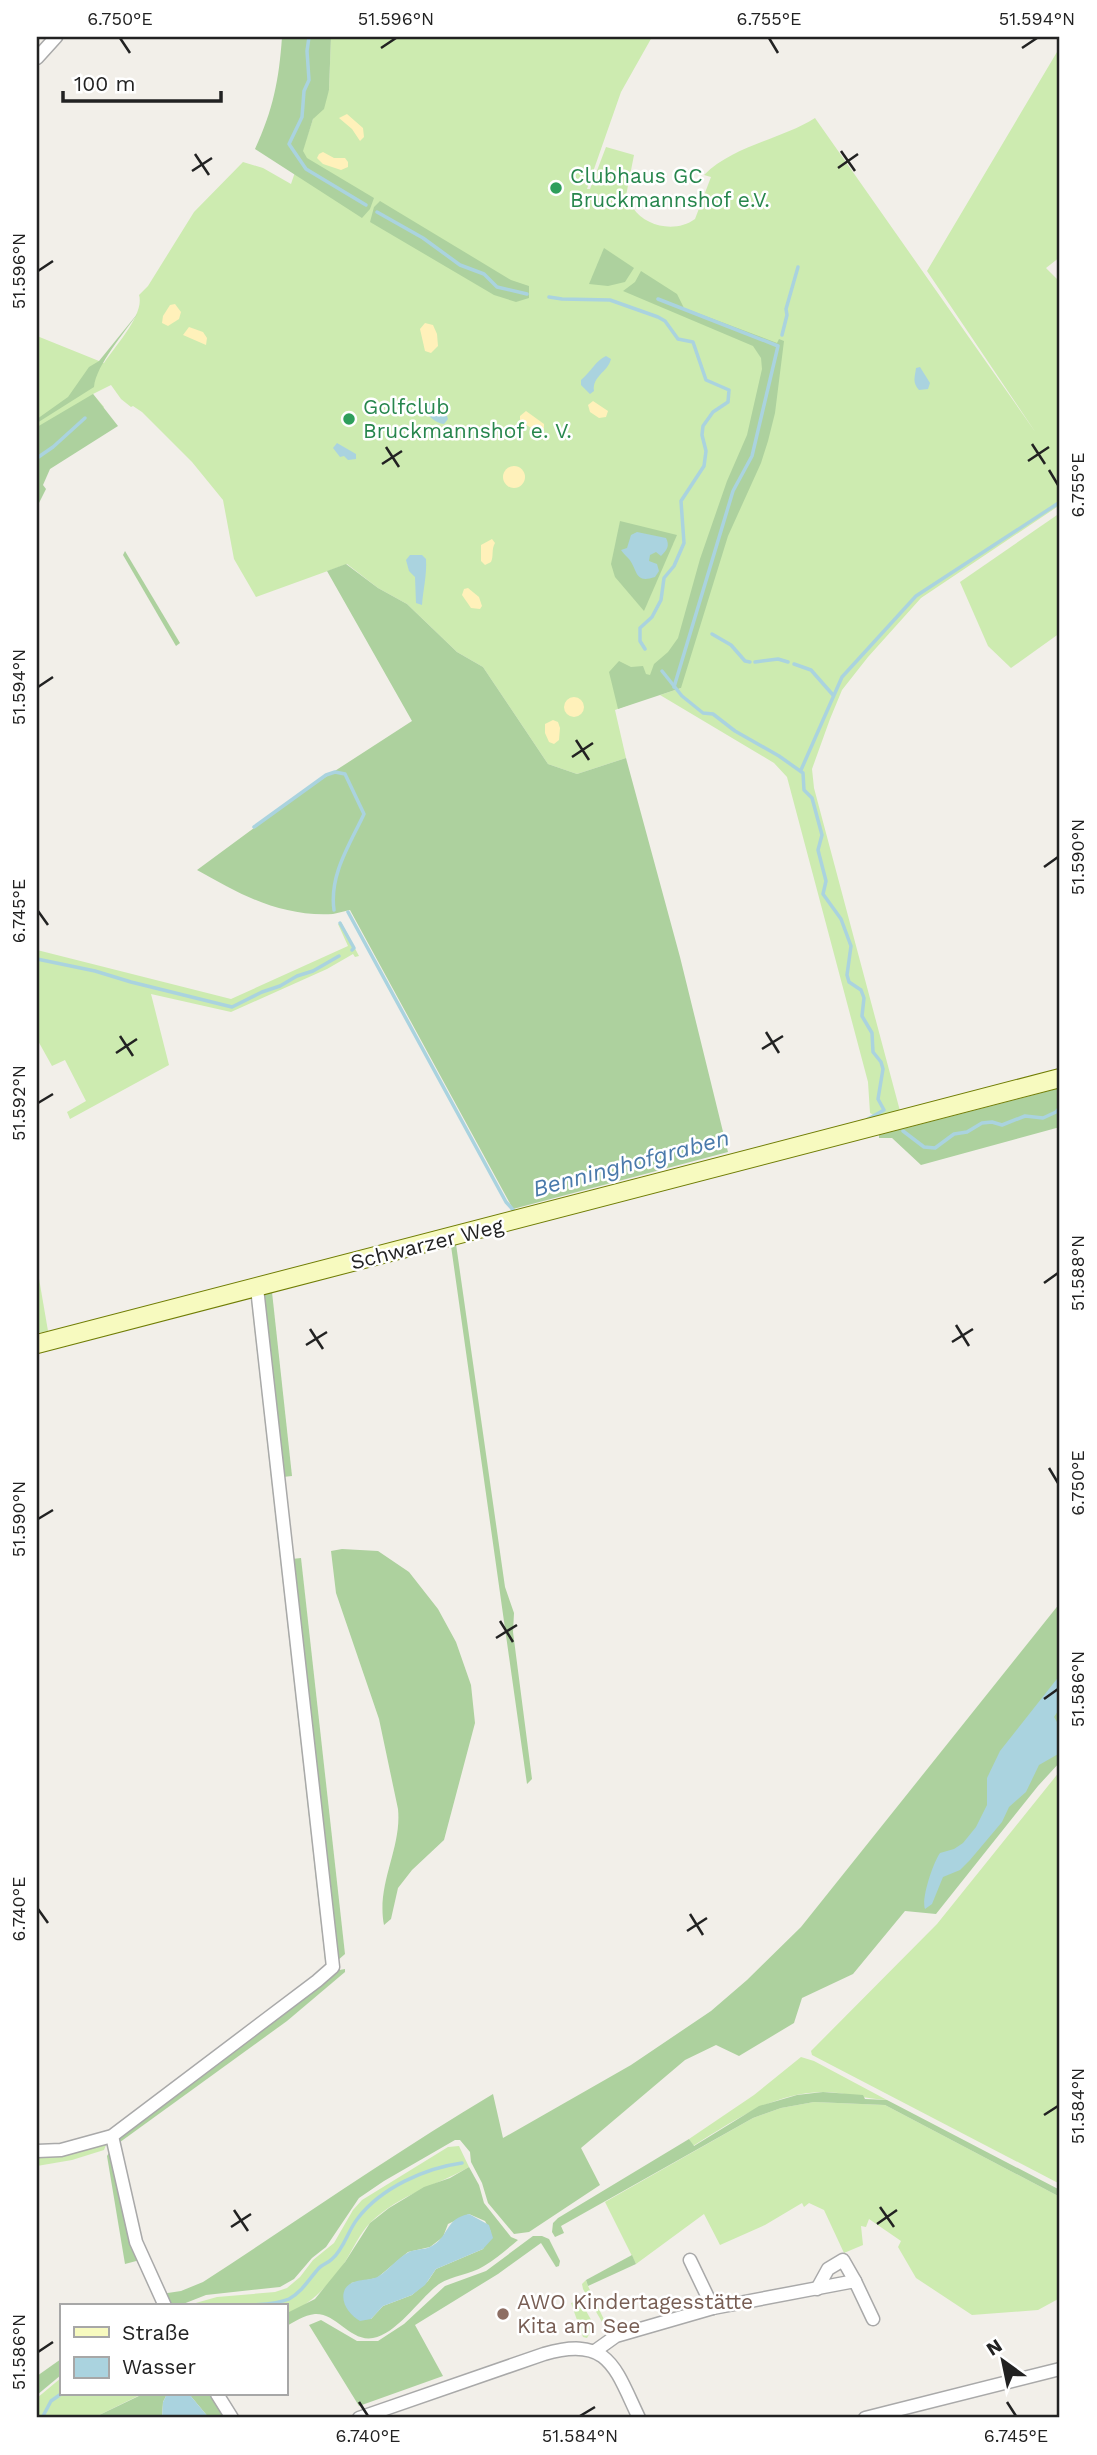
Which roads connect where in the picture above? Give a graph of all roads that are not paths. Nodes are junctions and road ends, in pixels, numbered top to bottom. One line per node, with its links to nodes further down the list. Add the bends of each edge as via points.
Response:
1 (56, 37): 2 (street)
2 (37, 58)
3 (1060, 1078): 4 (street, Schwarzer Weg)
4 (257, 1288): 5 (street, Schwarzer Weg); 6 (street, via 333,1967)
5 (37, 1344)
6 (111, 2136): 7 (street, via 61,2150); 11 (street, via 136,2242)
7 (37, 2151)
8 (690, 2260): 12 (street)
9 (855, 2281): 10 (street); 10 (street, via 844,2260 828,2269); 13 (street)
10 (817, 2288): 12 (street)
11 (164, 2304)
12 (713, 2308): 14 (street, via 616,2336)
13 (873, 2319)
14 (595, 2351): 19 (street, via 564,2348); 20 (street, via 614,2367)
15 (1060, 2369): 17 (street)
16 (218, 2396): 18 (street)
17 (903, 2414): 21 (street)
18 (232, 2418)
19 (359, 2418)
20 (639, 2418)
21 (865, 2418)

